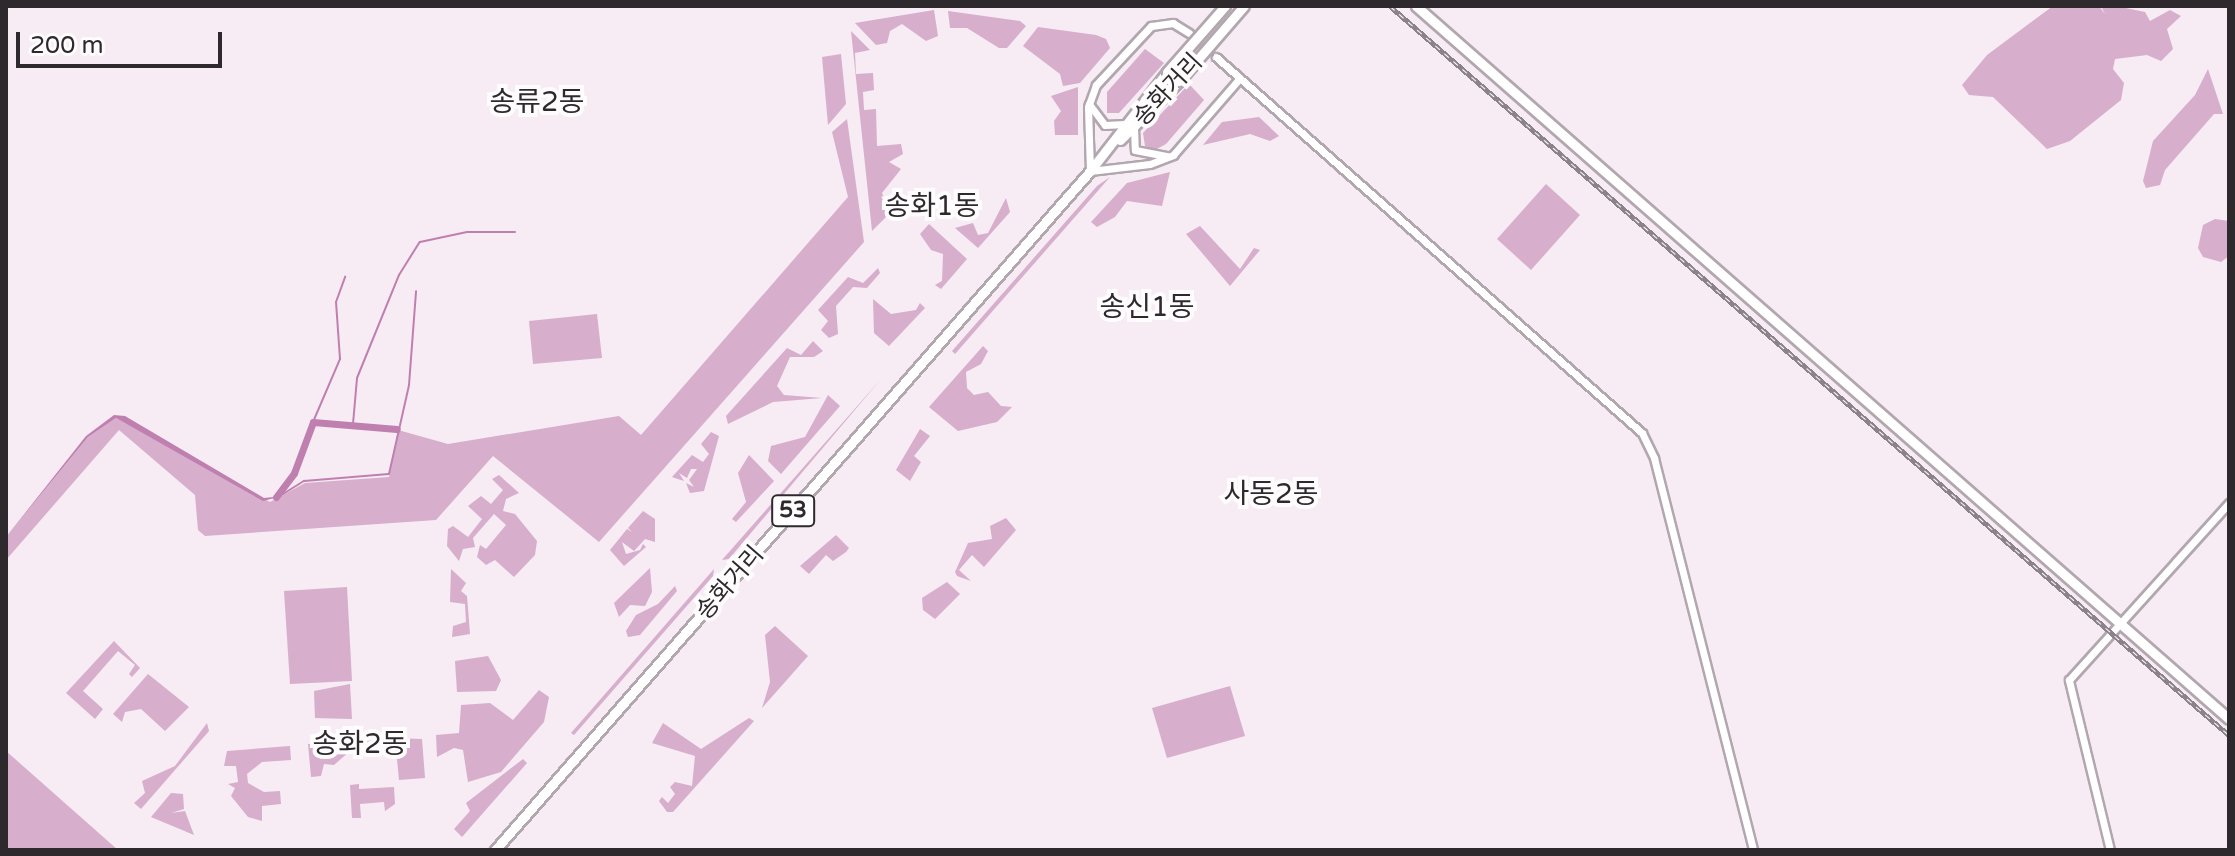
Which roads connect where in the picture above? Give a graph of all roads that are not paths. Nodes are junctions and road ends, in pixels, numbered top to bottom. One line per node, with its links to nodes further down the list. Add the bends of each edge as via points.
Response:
1 (1225, 6): 8 (main road, 송화거리 / 53, bridge, via 1167,72)
2 (1244, 6): 8 (main road, 송화거리 / 53, bridge, via 1179,81)
3 (1416, 6): 12 (main road)
4 (1189, 33): 7 (street, via 1173,23 1151,26 1096,85)
5 (1216, 57): 6 (street)
6 (1240, 78): 9 (street); 15 (street, via 1642,433 1654,458)
7 (1089, 102): 8 (street, via 1105,125); 10 (street)
8 (1131, 125): 9 (street, via 1132,144 1142,155); 10 (main road, 송화거리 / 53)
9 (1173, 155): 10 (street, via 1150,164)
10 (1090, 171): 14 (main road, 송화거리 / 53)
11 (2229, 503): 12 (street)
12 (2119, 622): 13 (main road); 16 (street, via 2073,671 2068,686)
13 (2229, 719)
14 (495, 850)
15 (1753, 850)
16 (2110, 850)

